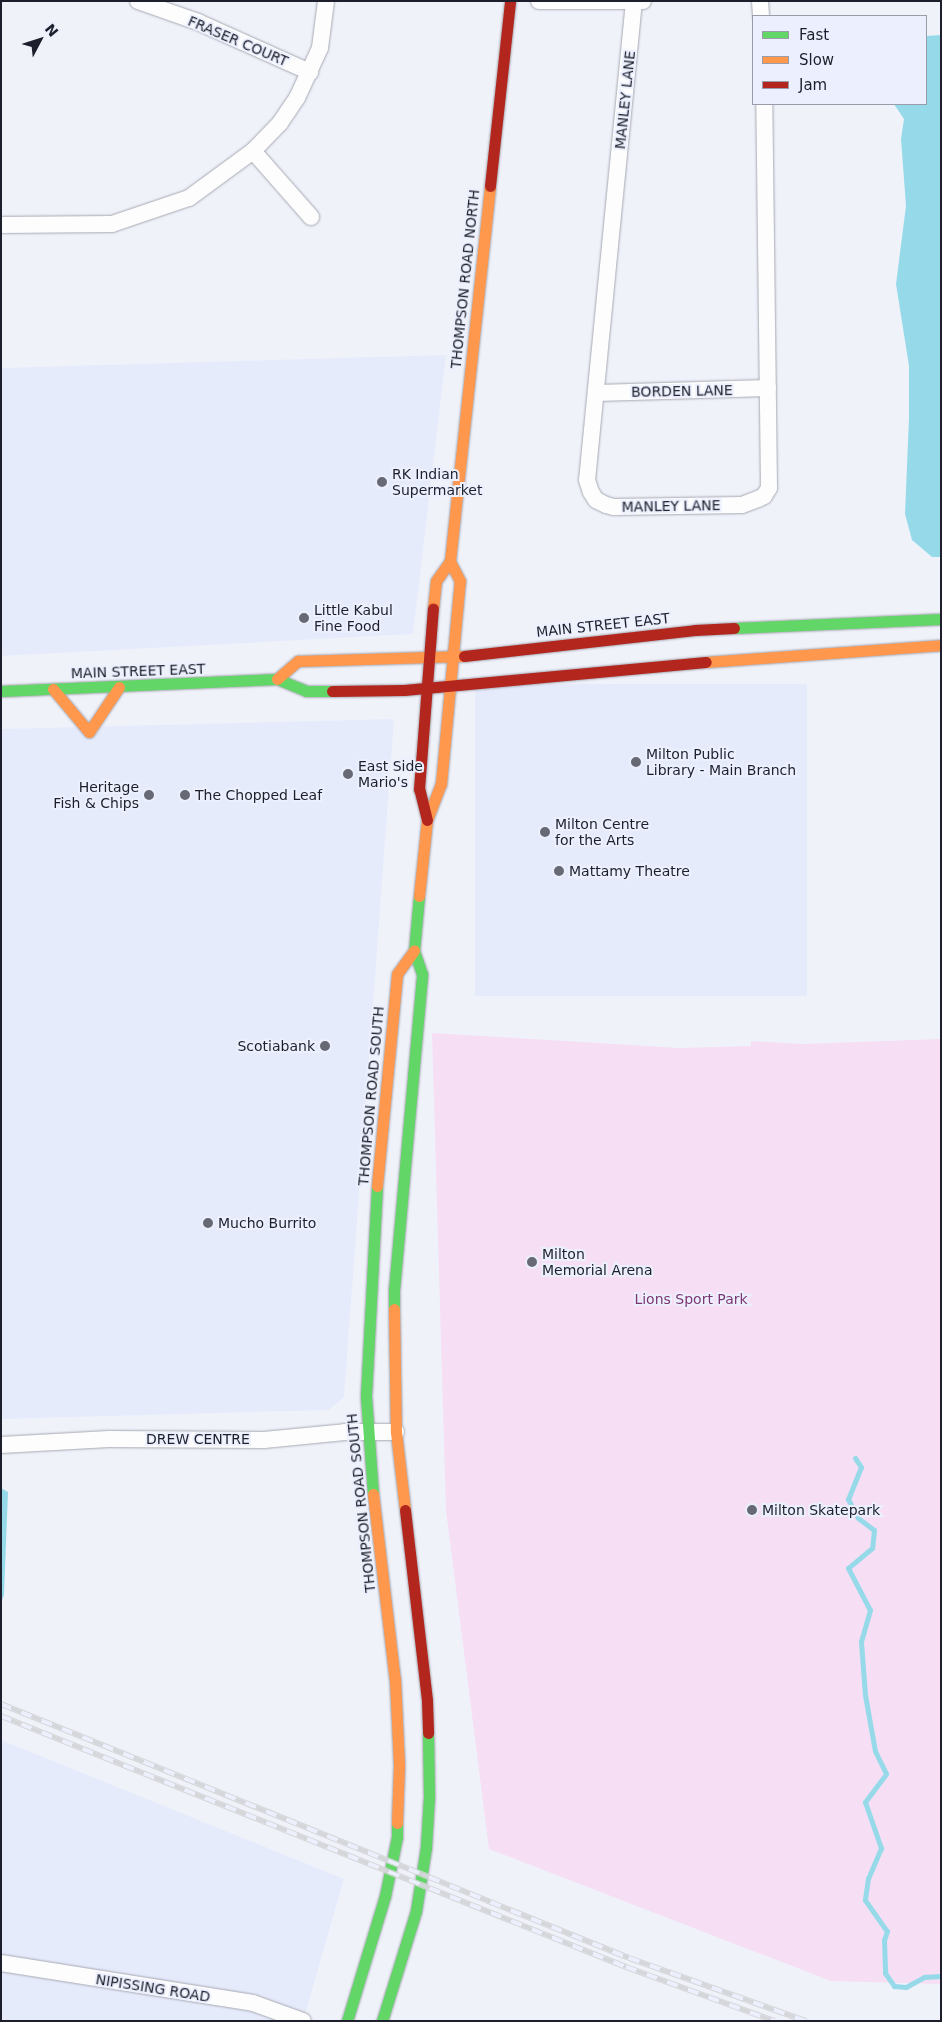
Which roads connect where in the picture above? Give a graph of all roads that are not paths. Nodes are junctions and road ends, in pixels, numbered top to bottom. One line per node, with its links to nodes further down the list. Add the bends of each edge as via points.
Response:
1 (138, 1): 9 (street, FRASER COURT, via 198,22)
2 (326, 1): 9 (street, via 320,48)
3 (510, 1): 16 (main road, THOMPSON ROAD NORTH)
4 (539, 1): 7 (street)
5 (643, 1): 7 (street)
6 (760, 1): 8 (street)
7 (634, 2): 15 (street, MANLEY LANE)
8 (761, 15)
9 (310, 72): 11 (street, via 280,123)
10 (764, 105): 14 (street, MANLEY LANE)
11 (253, 151): 12 (street); 13 (street, via 189,198 112,224)
12 (311, 217)
13 (1, 225)
14 (768, 388): 15 (street, BORDEN LANE); 15 (street, MANLEY LANE, via 769,488 758,499 742,505 614,507 596,500 587,480)
15 (596, 393)
16 (450, 561): 19 (main road, THOMPSON ROAD NORTH, via 460,581); 20 (main road, THOMPSON ROAD NORTH, via 436,581)
17 (941, 619): 19 (main road, MAIN STREET EAST, via 695,630)
18 (941, 645): 22 (main road, MAIN STREET EAST, via 797,654)
19 (452, 657): 20 (main road, MAIN STREET EAST); 22 (main road, THOMPSON ROAD NORTH)
20 (428, 658): 21 (main road, MAIN STREET EAST, via 298,661); 24 (main road, THOMPSON ROAD NORTH)
21 (276, 679): 23 (main road, MAIN STREET EAST); 24 (main road, MAIN STREET EAST, via 306,691)
22 (450, 686): 24 (main road, MAIN STREET EAST); 27 (main road, via 441,784)
23 (119, 687): 25 (main road, MAIN STREET EAST); 25 (main road, via 89,732)
24 (425, 687): 27 (main road, via 419,789)
25 (53, 689): 26 (main road, MAIN STREET EAST)
26 (1, 691)
27 (427, 820): 28 (main road)
28 (414, 951): 29 (main road, THOMPSON ROAD SOUTH, via 397,974 396,984 377,1192); 30 (main road, via 422,974 394,1290)
29 (367, 1432): 30 (street, DREW CENTRE); 31 (street, DREW CENTRE, via 264,1440 109,1439); 34 (main road, THOMPSON ROAD SOUTH, via 395,1680 399,1765 397,1837 385,1896)
30 (396, 1432): 35 (main road, via 427,1701 430,1796 416,1911)
31 (1, 1445)
32 (1, 1963): 33 (street, NIPISSING ROAD, via 253,2003)
33 (304, 2021)
34 (346, 2021)
35 (382, 2021)

